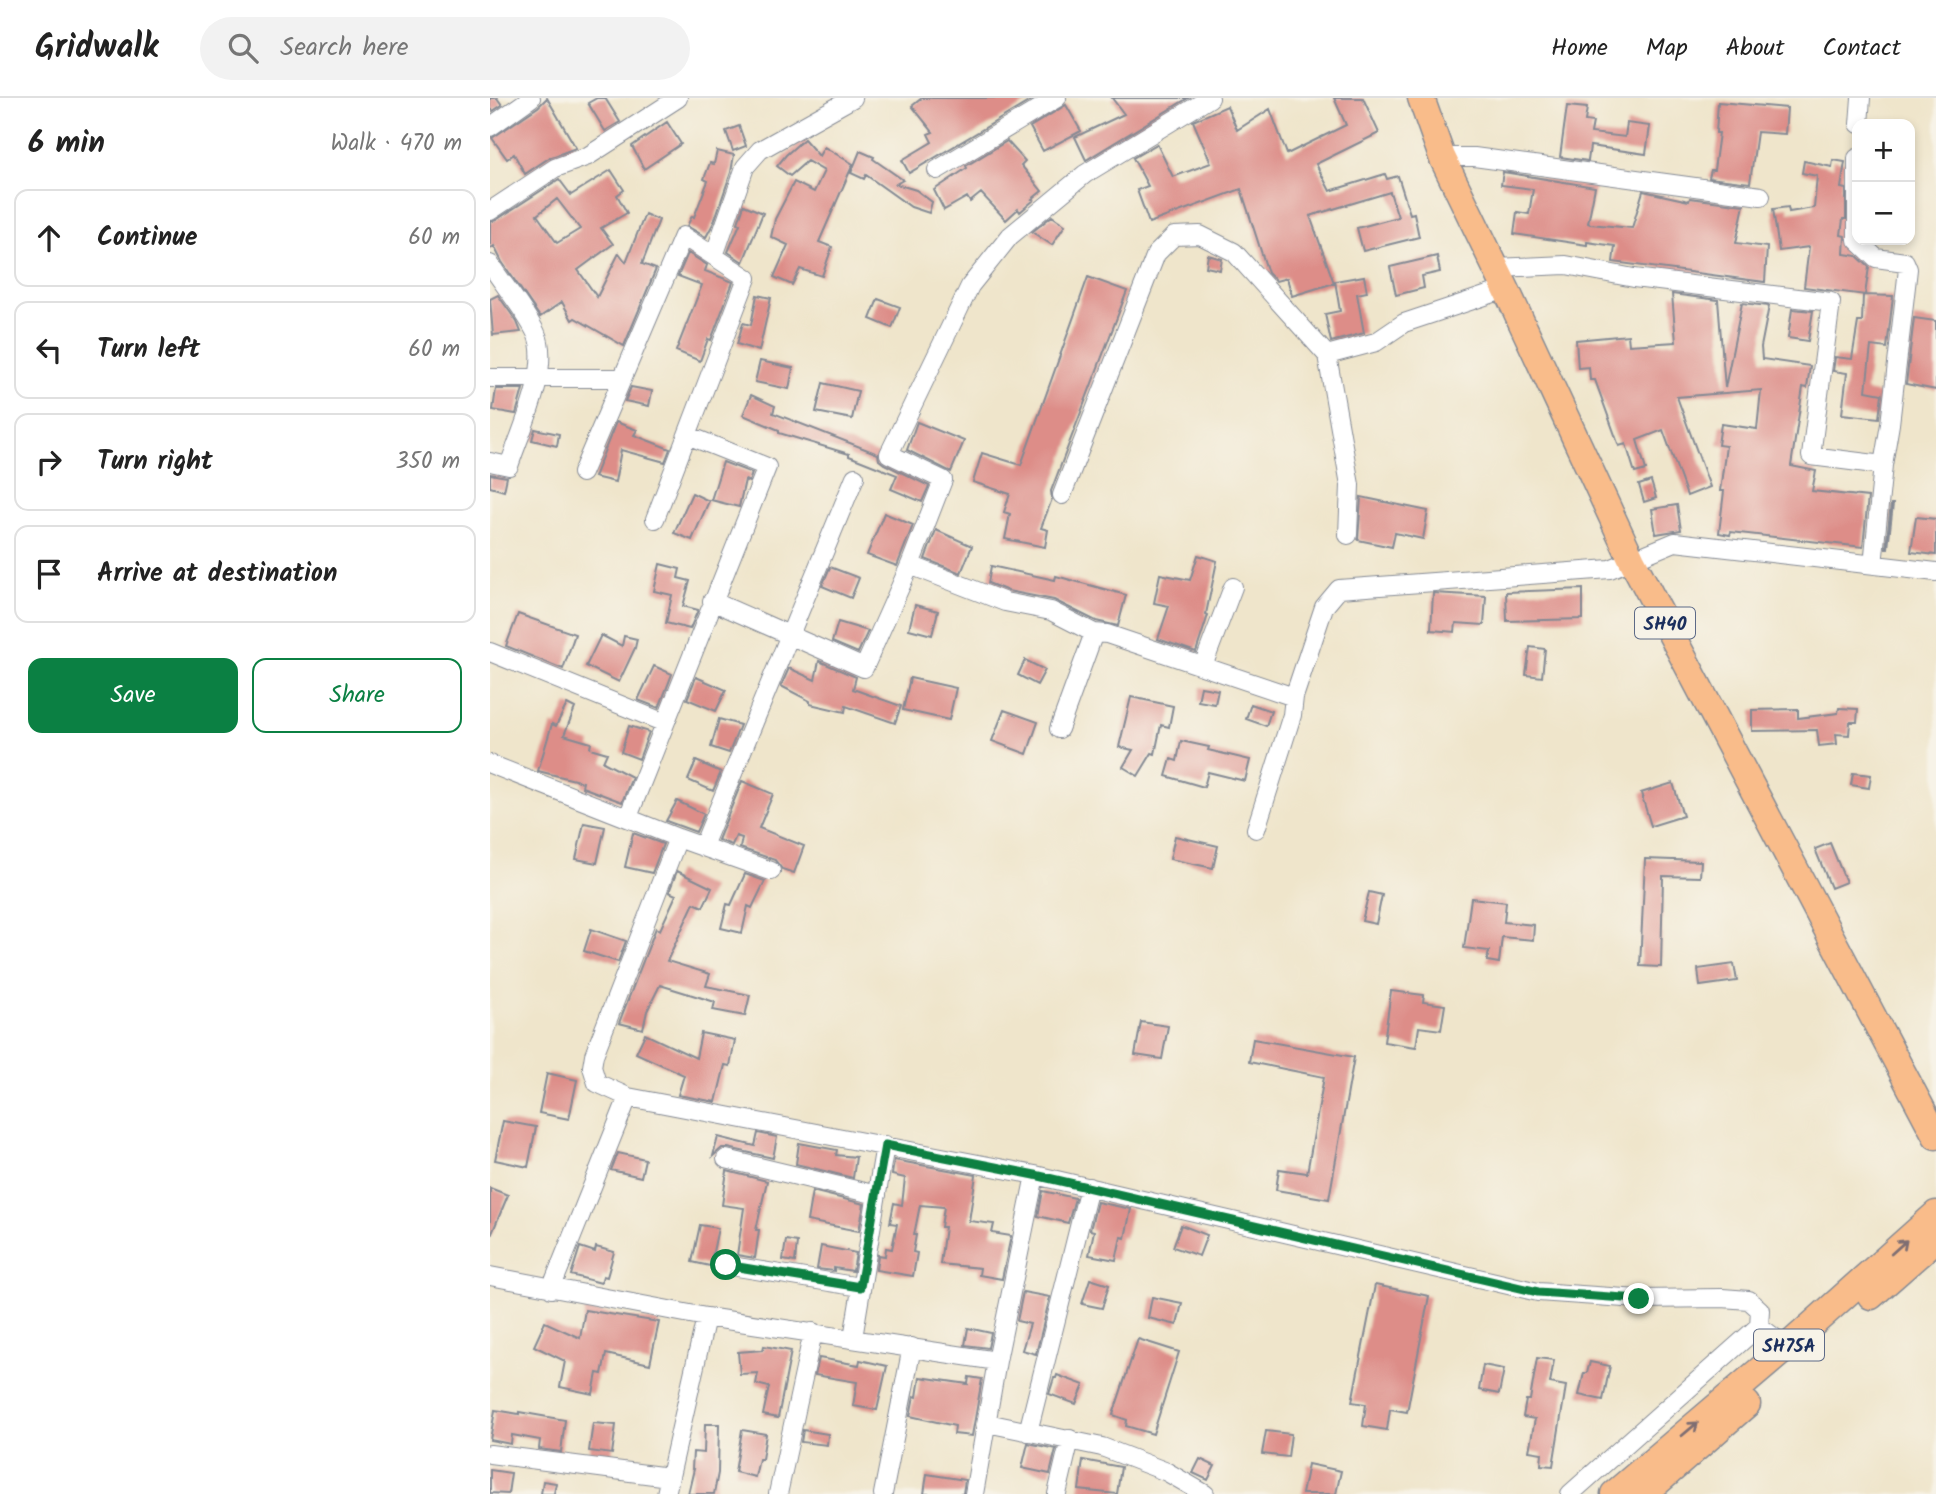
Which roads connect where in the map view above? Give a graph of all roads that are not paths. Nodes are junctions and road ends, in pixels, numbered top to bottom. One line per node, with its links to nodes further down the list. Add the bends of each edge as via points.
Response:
1 (531, 98): 9 (street)
2 (678, 98): 13 (street)
3 (853, 98): 15 (street, via 761,150 745,167)
4 (1057, 98): 11 (street)
5 (1210, 98): 31 (street, via 1085,174 1010,236 970,286 889,454 943,480)
6 (1421, 98): 10 (main road, SH40)
7 (1861, 98): 8 (street)
8 (1859, 119)
9 (490, 127)
10 (1442, 157): 12 (street, via 1474,157); 17 (main road, SH40)
11 (937, 170)
12 (1761, 196)
13 (490, 211)
14 (1863, 245): 24 (street, via 1876,258 1905,262 1908,269)
15 (714, 256): 21 (street, via 683,236); 22 (street, via 747,278)
16 (490, 264): 19 (street, via 536,333)
17 (1501, 279): 18 (street, via 1404,323 1376,342); 24 (street, via 1566,265 1831,302 1811,456); 30 (main road, SH40)
18 (1327, 355): 27 (street, via 1234,252 1200,235 1174,236 1156,254); 29 (street, via 1350,485)
19 (539, 377): 20 (street); 21 (street); 23 (street, via 509,466)
20 (490, 378)
21 (622, 378): 25 (street)
22 (687, 435): 28 (street); 35 (street, via 767,467)
23 (490, 462)
24 (1883, 465): 32 (street)
25 (582, 473)
26 (855, 477): 37 (street)
27 (1062, 495)
28 (655, 519)
29 (1348, 536)
30 (1632, 561): 32 (street, via 1675,542); 40 (street, via 1610,569 1339,589 1324,607); 50 (main road, SH40)
31 (910, 565): 36 (street, via 1005,601 1051,611); 37 (street, via 864,668)
32 (1873, 565): 33 (street)
33 (1936, 572)
34 (1233, 587): 39 (street)
35 (712, 601): 37 (street); 41 (street)
36 (1094, 633): 39 (street); 42 (street)
37 (789, 634): 47 (street)
38 (490, 652): 41 (street)
39 (1203, 666): 40 (street)
40 (1294, 697): 45 (street)
41 (665, 723): 44 (street)
42 (1059, 729)
43 (490, 764): 44 (street)
44 (628, 817): 46 (street)
45 (1256, 829)
46 (678, 838): 47 (street); 49 (street, via 594,1055 597,1083)
47 (703, 846): 48 (street)
48 (771, 870)
49 (628, 1097): 51 (street); 61 (street)
50 (1936, 1136)
51 (885, 1145): 53 (street); 55 (street)
52 (726, 1160): 55 (street)
53 (1035, 1175): 54 (street); 68 (street)
54 (1089, 1187): 63 (street, via 1538,1292 1749,1300 1760,1310); 70 (street)
55 (877, 1195): 60 (street)
56 (1936, 1214): 67 (main road, SH75A, one-way to 56)
57 (1936, 1239): 74 (main road)
58 (726, 1265): 60 (street)
59 (490, 1276): 61 (street)
60 (860, 1287): 65 (street)
61 (551, 1289): 62 (street)
62 (706, 1317): 64 (street); 73 (street)
63 (1759, 1326): 67 (street); 80 (street)
64 (813, 1332): 65 (street); 75 (street)
65 (853, 1338): 66 (street)
66 (912, 1347): 68 (street); 76 (street)
67 (1787, 1347): 81 (main road, SH75A, one-way to 67)
68 (997, 1361): 69 (street)
69 (987, 1423): 70 (street); 77 (street)
70 (1028, 1432): 71 (street)
71 (1070, 1438): 78 (street); 79 (street, via 1167,1472)
72 (490, 1454): 73 (street)
73 (668, 1485)
74 (1646, 1492)
75 (778, 1494)
76 (883, 1494)
77 (974, 1494)
78 (1057, 1494)
79 (1205, 1494)
80 (1570, 1494)
81 (1614, 1494)

